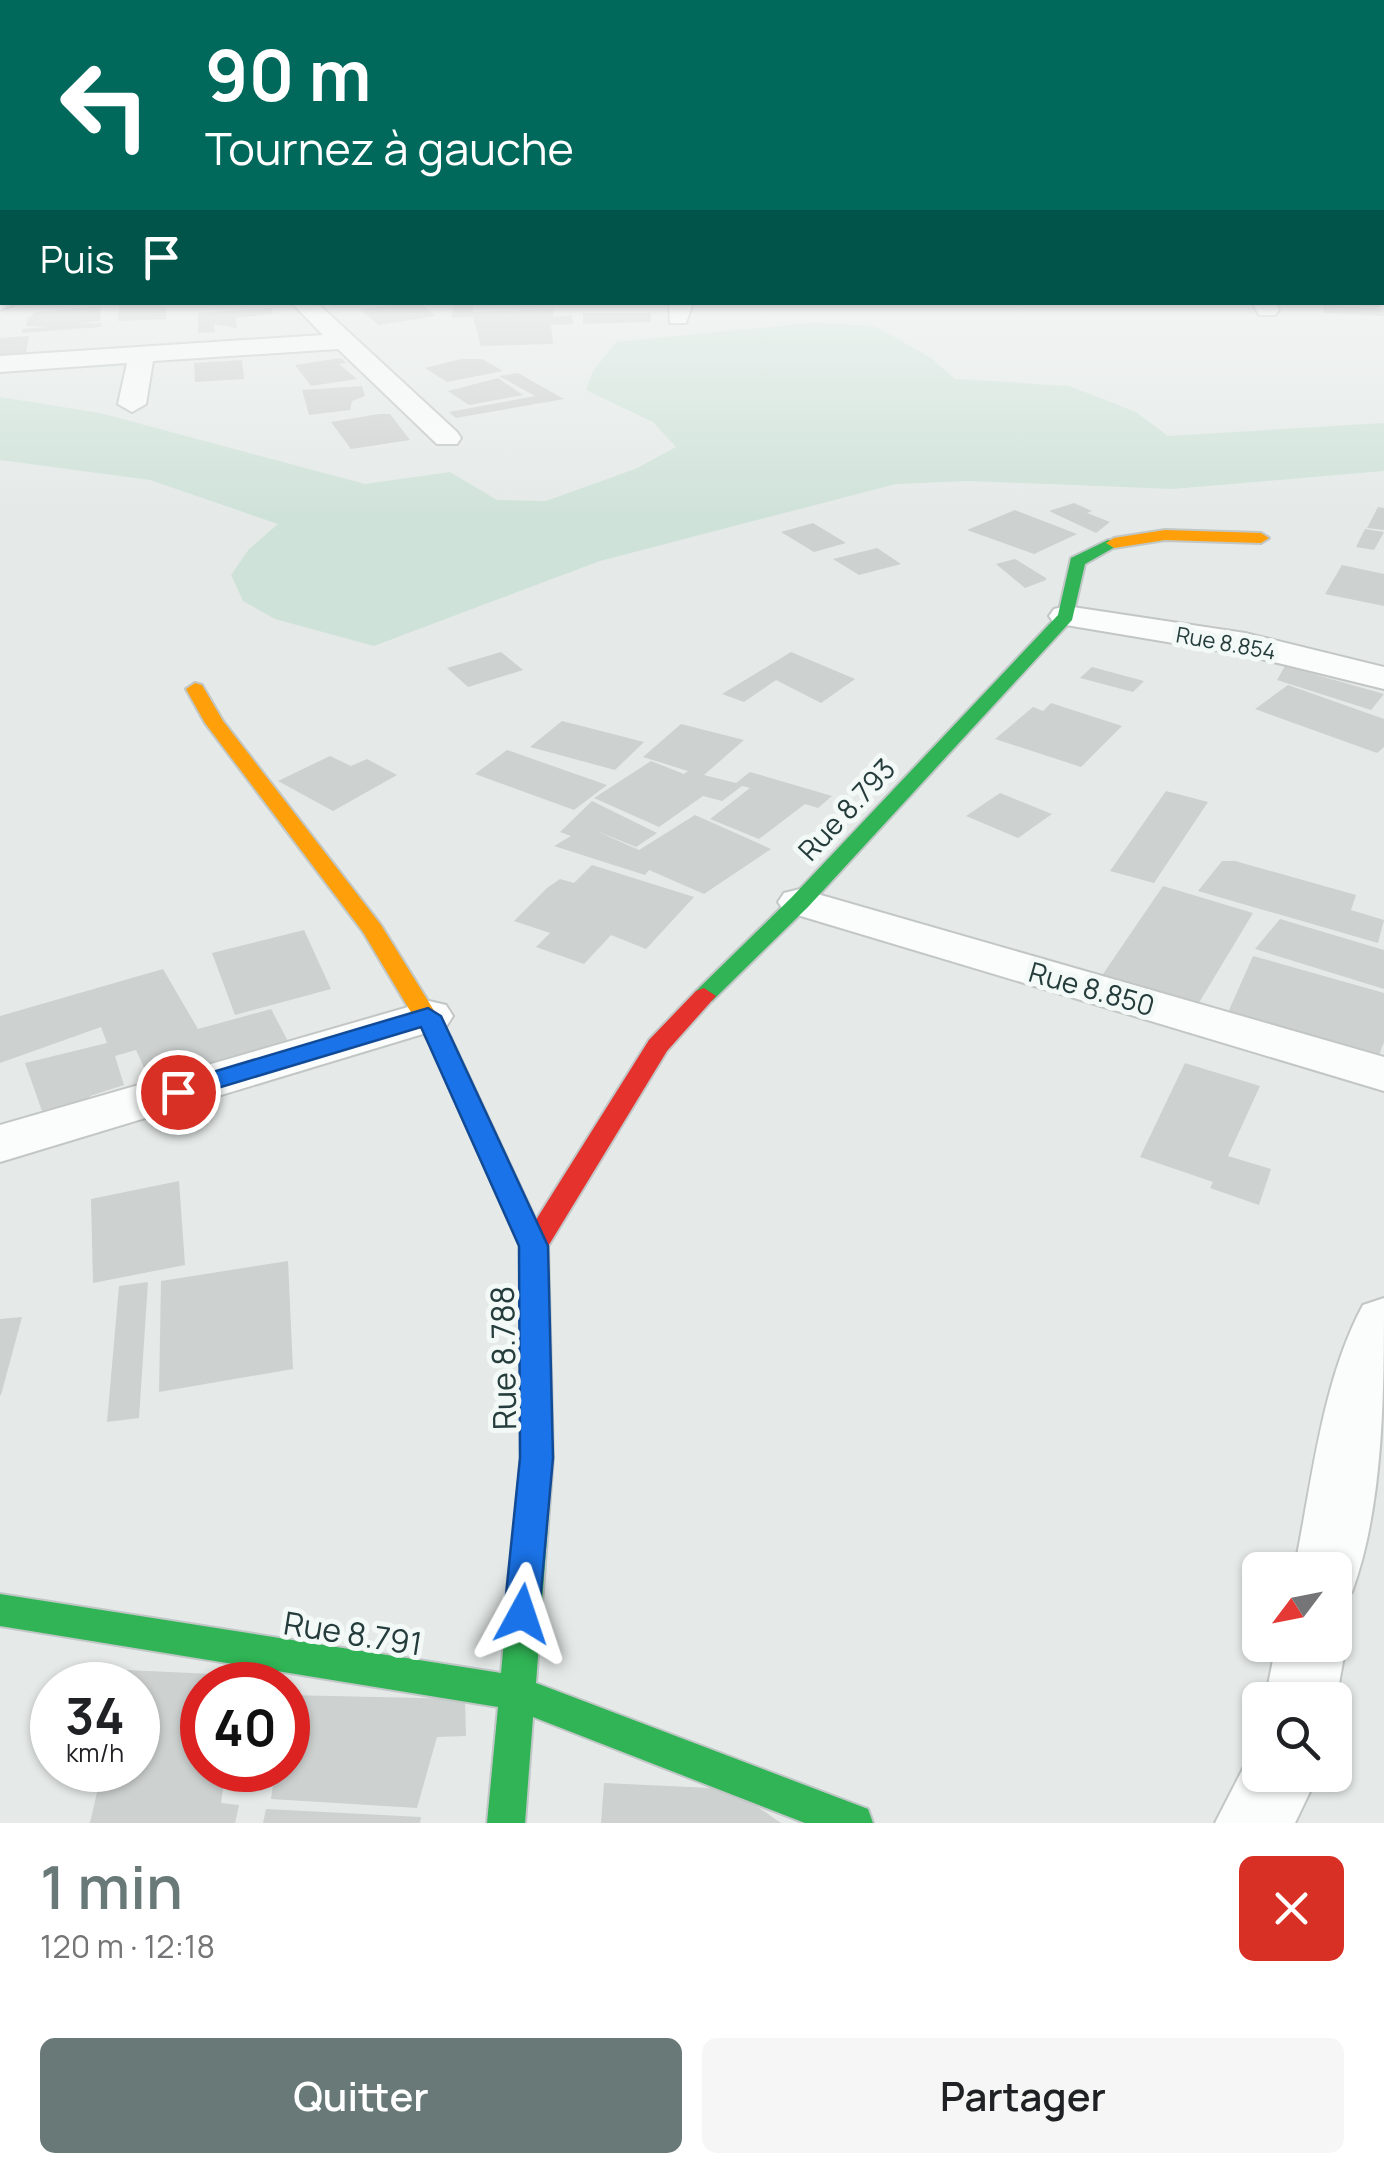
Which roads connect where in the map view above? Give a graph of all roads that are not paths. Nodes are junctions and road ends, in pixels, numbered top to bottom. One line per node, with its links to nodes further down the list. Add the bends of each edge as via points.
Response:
1 (271, 346): 3 (street)
2 (350, 346): 6 (street)
3 (141, 355): 4 (street); 5 (street)
4 (0, 364)
5 (132, 404)
6 (447, 438)
7 (1261, 538): 8 (street, via 1175,537 1090,550 1077,562)
8 (1066, 616): 9 (street, Rue 8.854, via 1245,644); 11 (street, Rue 8.793)
9 (1384, 678)
10 (195, 688): 12 (street, Rue 8.788)
11 (800, 902): 13 (street, Rue 8.850); 15 (street, Rue 8.793, via 658,1046)
12 (428, 1016): 14 (street); 15 (street, Rue 8.788)
13 (1384, 1074)
14 (0, 1144)
15 (534, 1246): 19 (street, Rue 8.788, via 536,1458)
16 (1384, 1321): 17 (street)
17 (1332, 1552)
18 (0, 1610): 19 (street, Rue 8.791)
19 (514, 1692): 21 (street, Rue 8.788); 22 (street, Rue 8.791)
20 (1271, 1792): 23 (street)
21 (506, 1823)
22 (854, 1823)
23 (1254, 1823)

